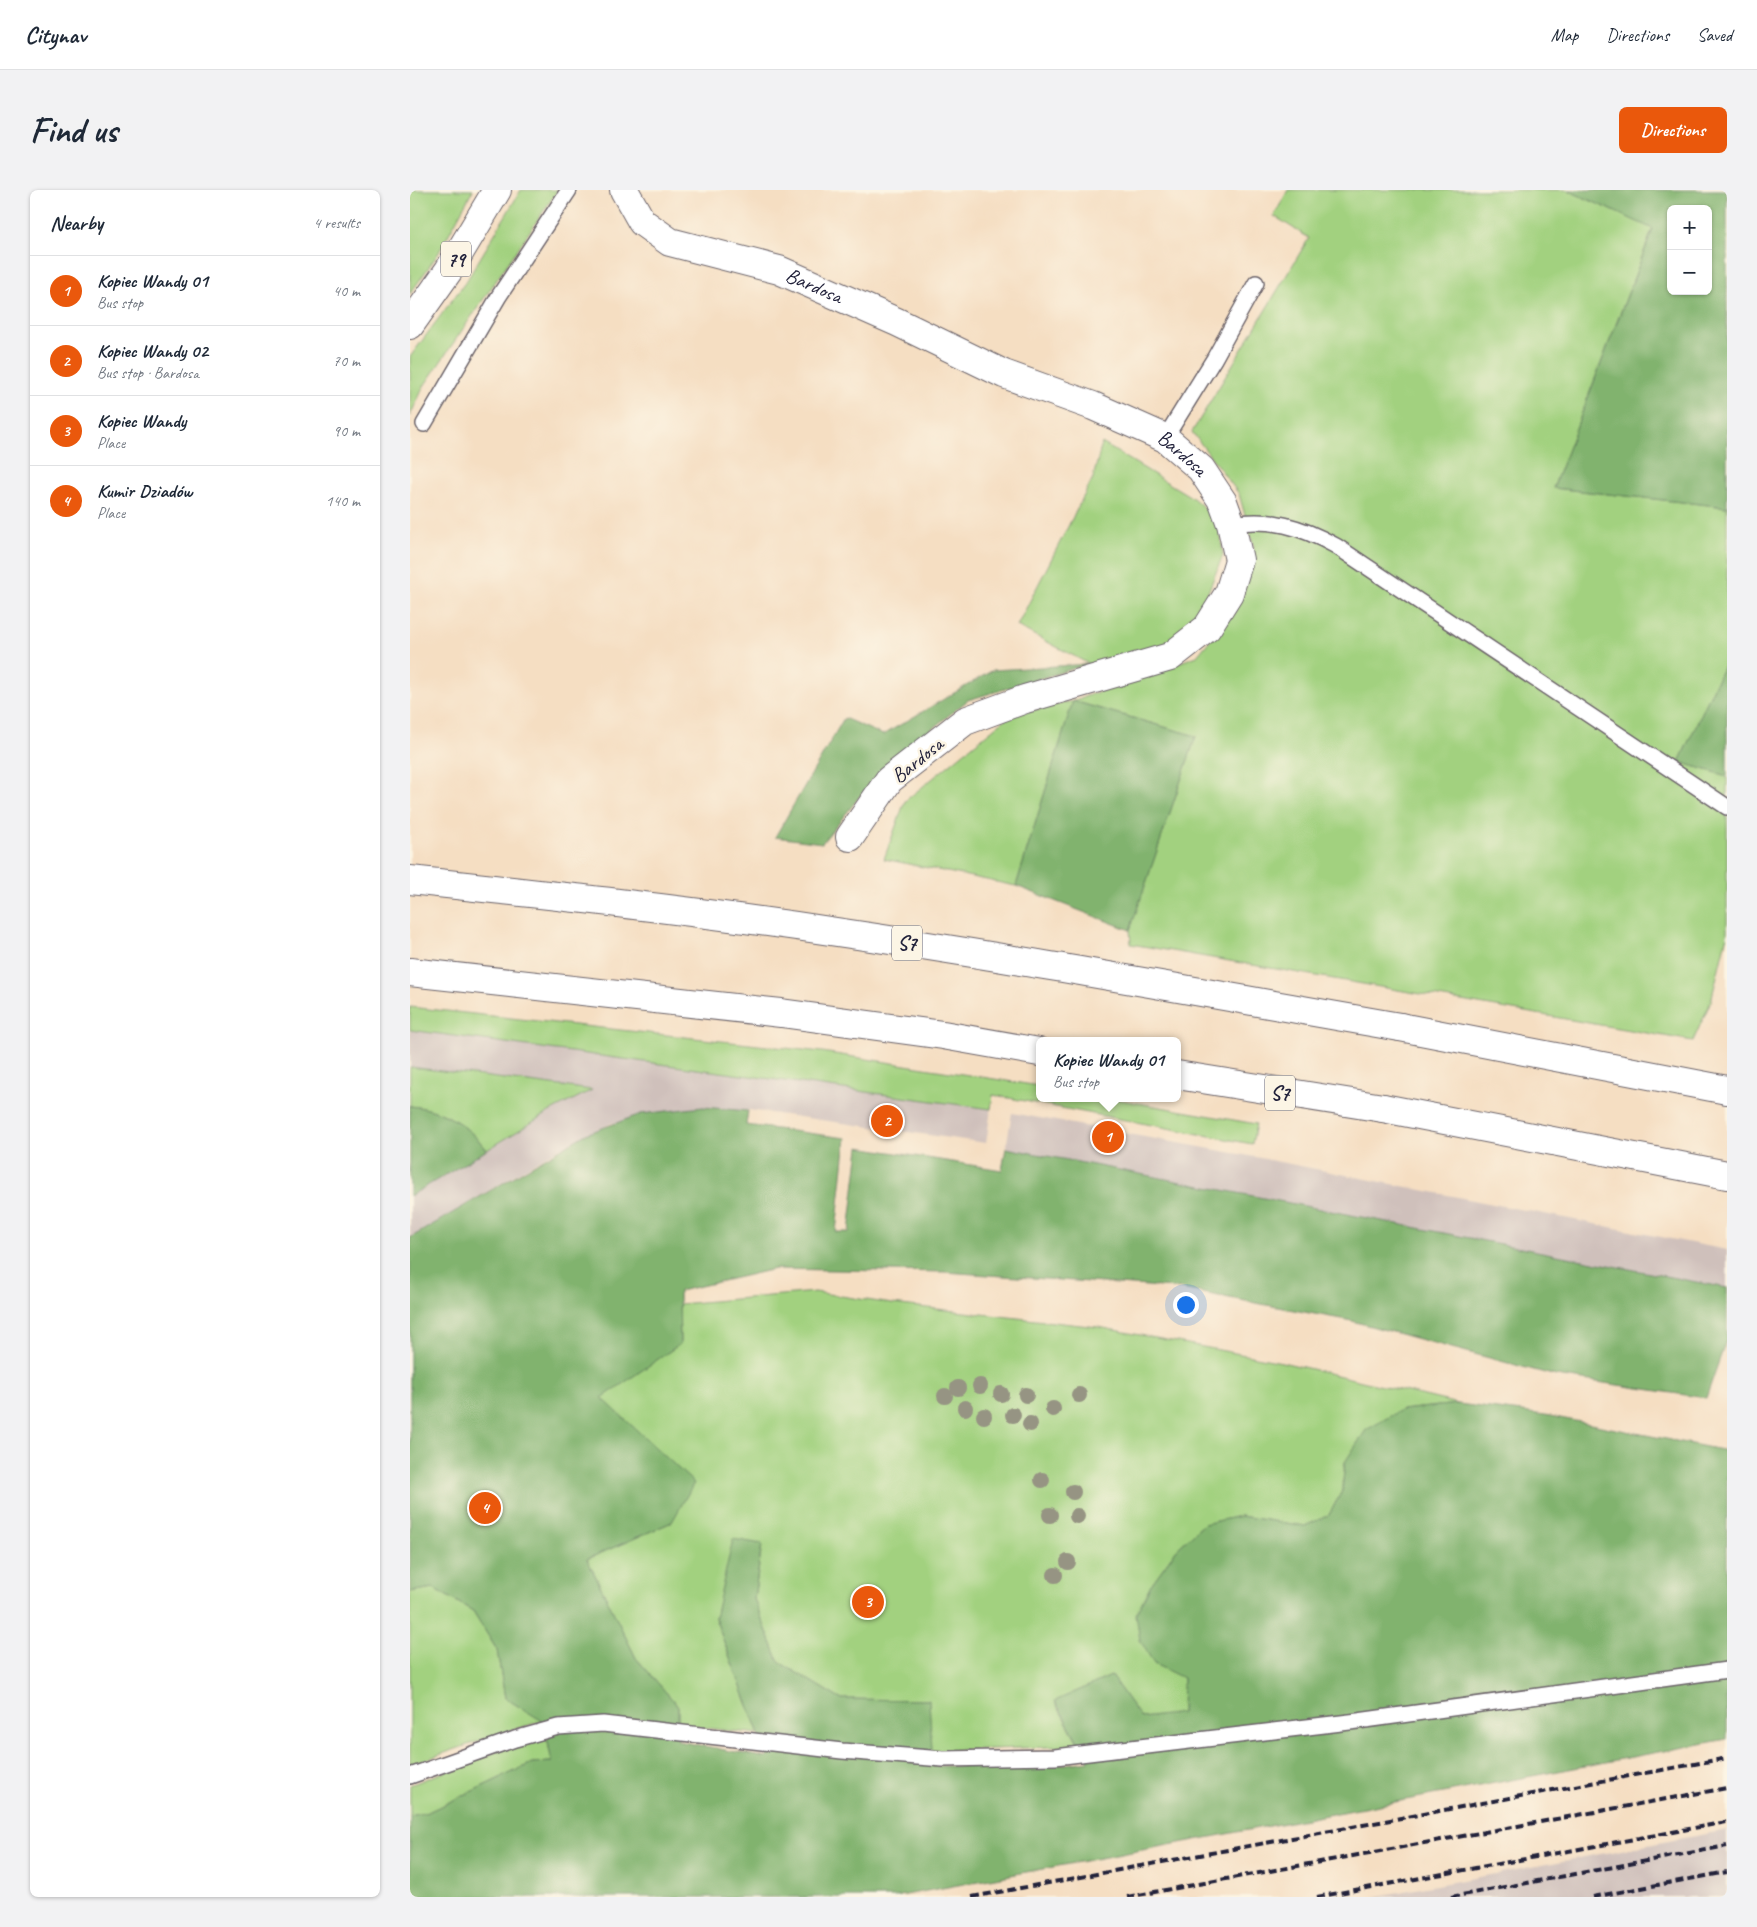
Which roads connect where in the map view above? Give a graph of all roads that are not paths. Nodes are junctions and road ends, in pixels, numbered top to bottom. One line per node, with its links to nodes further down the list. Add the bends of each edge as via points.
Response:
1 (497, 190): 5 (main road, 79, via 449,270)
2 (569, 190): 6 (lane, via 499,296)
3 (624, 190): 7 (main road, Bardosa, via 642,222 670,242 779,270 898,322 1004,374 1093,406)
4 (1256, 283): 7 (lane)
5 (410, 325)
6 (424, 424)
7 (1165, 438): 8 (main road, Bardosa, via 1201,470 1223,502)
8 (1231, 524): 9 (lane, via 1254,520 1276,523 1296,527 1329,542); 10 (main road, Bardosa, via 1239,560 1229,593 1207,628 1170,657 965,721 889,780)
9 (1727, 807)
10 (850, 837)
11 (410, 880): 15 (main road, S7, via 620,902 1018,960)
12 (410, 972): 13 (main road, via 781,1013)
13 (1036, 1051)
14 (1181, 1076): 16 (main road, S7, via 1383,1108)
15 (1727, 1090)
16 (1727, 1175)
17 (1727, 1670): 18 (lane, via 1358,1721 1055,1757 943,1758 842,1751 603,1724 558,1727)
18 (410, 1776)

